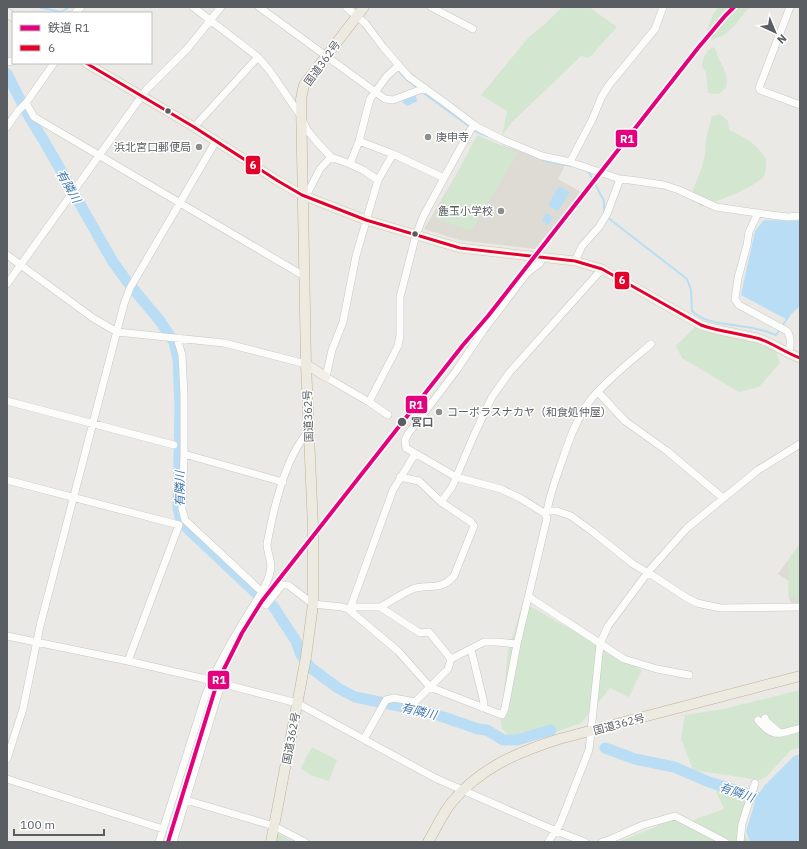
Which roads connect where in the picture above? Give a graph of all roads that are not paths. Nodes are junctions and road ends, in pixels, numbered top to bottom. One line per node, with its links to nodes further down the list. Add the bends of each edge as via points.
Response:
1 (193, 7): 10 (street)
2 (221, 7): 10 (street)
3 (259, 7): 13 (street)
4 (346, 7): 9 (street)
5 (364, 7): 9 (highway, 国道362号)
6 (431, 7): 11 (street)
7 (662, 7): 31 (street, via 655,29 608,85)
8 (790, 7): 21 (street, via 759,88)
9 (357, 16): 13 (highway, 国道362号); 16 (street)
10 (210, 21): 12 (street); 19 (street)
11 (472, 29)
12 (258, 57): 22 (street); 24 (street)
13 (326, 57): 18 (street); 22 (highway, 国道362号, via 304,85)
14 (53, 64): 20 (street)
15 (88, 64): 19 (main road)
16 (399, 65): 17 (street, via 409,77); 18 (street)
17 (425, 88): 18 (street, via 389,100); 25 (street)
18 (374, 92): 27 (street)
19 (142, 97): 24 (main road); 29 (street)
20 (26, 103): 23 (street); 29 (street, via 34,117)
21 (800, 106)
22 (300, 115): 30 (street, via 307,130); 36 (highway, 国道362号)
23 (7, 127)
24 (194, 127): 26 (main road)
25 (473, 127): 31 (street, via 542,156); 33 (street)
26 (216, 141): 36 (main road); 37 (street)
27 (359, 141): 28 (street); 32 (street)
28 (393, 154): 33 (street); 35 (street)
29 (99, 156): 37 (street); 45 (street)
30 (331, 157): 32 (street); 36 (street, via 320,169)
31 (570, 162): 34 (street)
32 (350, 164): 35 (street)
33 (444, 178): 41 (street, via 422,217)
34 (620, 179): 38 (street, via 664,185 716,207); 44 (street, via 605,216 582,246)
35 (378, 180): 40 (street)
36 (304, 196): 40 (main road); 47 (highway, 国道362号)
37 (180, 203): 47 (street); 49 (street, via 131,286)
38 (758, 213): 39 (street); 52 (street, via 749,232 735,299 739,305 785,329 789,334)
39 (800, 216)
40 (366, 220): 41 (main road); 55 (street, via 343,322 332,350)
41 (416, 235): 43 (main road, via 460,248); 58 (street, via 400,297 398,346)
42 (7, 255): 45 (street)
43 (543, 257): 44 (main road); 65 (street, via 540,263 527,273 408,434 405,440 406,448)
44 (575, 261): 46 (main road)
45 (21, 265): 48 (street); 49 (street, via 93,318)
46 (602, 269): 52 (main road, via 701,325 717,331 762,340); 67 (street, via 498,387)
47 (304, 276): 54 (highway, 国道362号)
48 (7, 284)
49 (117, 332): 50 (street); 60 (street)
50 (174, 338): 54 (street, via 224,343); 64 (street, via 182,355)
51 (651, 344): 56 (street)
52 (789, 354): 53 (main road)
53 (800, 358)
54 (306, 364): 55 (main road); 61 (highway, 国道362号)
55 (326, 377): 58 (street)
56 (598, 392): 71 (street, via 625,420); 73 (street, via 583,412 570,437)
57 (7, 401): 60 (street)
58 (369, 402): 59 (street)
59 (388, 415)
60 (93, 423): 62 (street); 70 (street)
61 (308, 432): 69 (street, via 293,455); 79 (highway, 国道362号)
62 (174, 444)
63 (800, 444): 71 (street)
64 (184, 454): 69 (street); 74 (street)
65 (415, 454): 66 (street); 67 (street)
66 (400, 477): 72 (street, via 419,481); 82 (street)
67 (456, 477): 72 (street); 73 (street, via 501,489)
68 (7, 480): 70 (street)
69 (283, 482): 76 (street, via 267,544 271,568)
70 (74, 497): 74 (street); 84 (street)
71 (723, 498): 75 (street, via 687,528)
72 (441, 502): 80 (street, via 474,526 454,576 450,581 436,587 415,588)
73 (546, 512): 75 (street, via 557,511 572,516 633,564); 77 (street, via 547,518)
74 (181, 523): 76 (street); 89 (street)
75 (648, 572): 81 (street, via 697,603 720,608); 86 (street, via 611,621)
76 (262, 592): 92 (street, via 235,634)
77 (529, 597): 85 (street); 86 (street)
78 (268, 603): 79 (street, via 284,584)
79 (313, 604): 82 (street); 94 (highway, 国道362号)
80 (380, 607): 82 (street); 88 (street, via 420,633 429,632)
81 (800, 607)
82 (350, 608): 93 (street, via 398,651)
83 (7, 636): 84 (street)
84 (37, 642): 89 (street); 100 (street, via 23,709)
85 (517, 644): 87 (street, via 484,642); 95 (street, via 502,715)
86 (600, 644): 90 (street, via 624,659); 98 (street)
87 (471, 649): 88 (street); 95 (street)
88 (451, 659): 93 (street, via 448,669)
89 (128, 661): 92 (street)
90 (689, 675)
91 (800, 676): 98 (highway, 国道362号)
92 (217, 683): 94 (street); 104 (street, via 219,691); 106 (street)
93 (430, 687): 95 (street); 99 (street, via 415,702 394,698 386,700)
94 (297, 703): 99 (street); 105 (highway, 国道362号)
95 (483, 708)
96 (762, 719): 97 (street, via 770,732 780,733)
97 (800, 728)
98 (591, 731): 103 (highway, 国道362号, via 516,754 490,768); 107 (street, via 589,750)
99 (364, 739): 103 (street, via 435,778)
100 (7, 759)
101 (7, 779): 106 (street)
102 (755, 783): 117 (street, via 742,824)
103 (464, 790): 107 (street); 112 (highway, 国道362号, via 452,802)
104 (186, 800): 105 (street); 109 (street)
105 (274, 826): 110 (highway, 国道362号); 111 (street)
106 (163, 829): 108 (street)
107 (556, 830): 113 (street); 114 (street)
108 (159, 842)
109 (173, 842)
110 (271, 842)
111 (305, 842)
112 (428, 842)
113 (548, 842)
114 (585, 842)
115 (602, 842): 116 (street, via 675,816)
116 (725, 842)
117 (740, 842)

